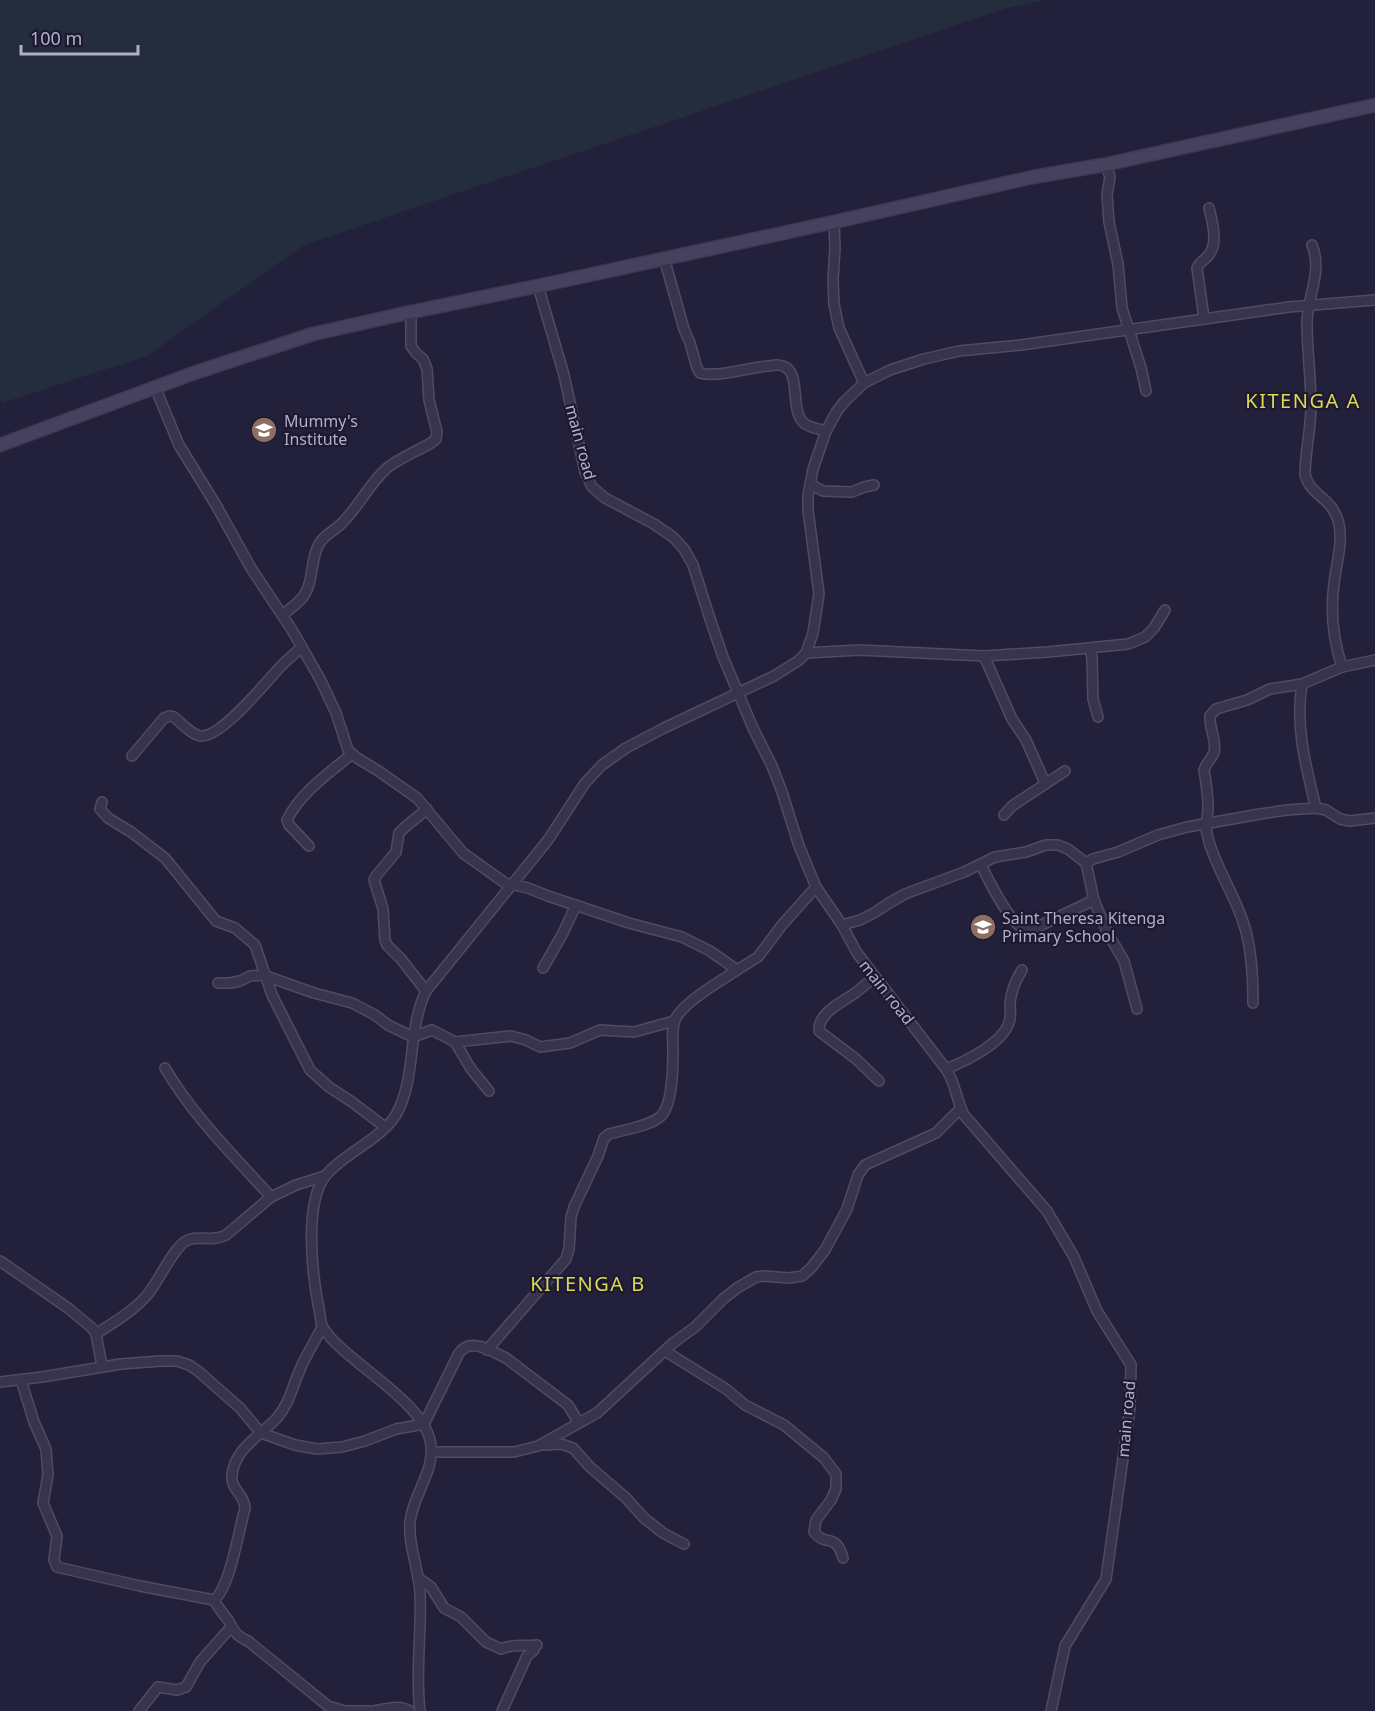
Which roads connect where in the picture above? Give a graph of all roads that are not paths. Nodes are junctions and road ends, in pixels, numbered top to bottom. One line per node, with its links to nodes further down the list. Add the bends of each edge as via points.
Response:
1 (1375, 105): 2 (main road)
2 (1103, 165): 4 (main road, via 1022,179); 12 (street, via 1110,177 1109,222)
3 (1209, 208): 11 (street, via 1213,248 1197,268)
4 (834, 222): 6 (main road); 13 (street, via 833,279 838,328)
5 (1312, 245): 9 (street, via 1316,274)
6 (664, 258): 7 (main road); 16 (street, via 700,372 713,375 785,366 791,372 798,415 807,425)
7 (538, 286): 10 (main road); 29 (street, main road, via 592,487 654,524 684,549)
8 (1375, 300): 9 (street)
9 (1309, 305): 11 (street); 27 (street, via 1311,419 1305,475 1309,486 1331,506 1339,523 1331,615)
10 (411, 312): 14 (main road, via 314,334); 21 (street, via 411,346 427,369 436,439 389,466 342,524 324,537 316,552 309,585)
11 (1204, 318): 12 (street)
12 (1128, 330): 13 (street, via 959,351 890,370); 15 (street)
13 (864, 383): 16 (street, via 844,402)
14 (155, 387): 17 (main road); 21 (street, via 179,445)
15 (1146, 391)
16 (826, 431): 18 (street)
17 (0, 445)
18 (810, 484): 19 (street, via 823,491 852,492); 24 (street, via 808,510 819,594)
19 (874, 485)
20 (1165, 610): 23 (street, via 1145,637 1128,644)
21 (282, 615): 22 (street)
22 (302, 647): 31 (street); 32 (street, via 213,734 197,736 169,716)
23 (1090, 648): 25 (street); 30 (street)
24 (806, 653): 25 (street, via 860,650); 29 (street, via 774,676)
25 (984, 656): 34 (street)
26 (1375, 660): 27 (street)
27 (1342, 667): 28 (street)
28 (1302, 684): 36 (street, via 1300,734); 40 (street, via 1270,689 1216,709 1210,716 1214,744 1213,755 1204,770)
29 (738, 692): 44 (street, via 626,747 602,765); 45 (street, main road, via 772,766)
30 (1098, 717)
31 (352, 754): 37 (street, via 409,792); 41 (street, via 302,799 287,820)
32 (132, 756)
33 (1065, 771): 34 (street)
34 (1045, 783): 38 (street)
35 (102, 802): 52 (street, via 100,809 108,818 165,858 216,921 235,928 255,945)
36 (1316, 808): 39 (street, via 1350,821); 40 (street)
37 (426, 809): 44 (street, via 463,853 505,883); 55 (street, via 399,833 396,852 374,880 383,909 387,945)
38 (1004, 815)
39 (1375, 818)
40 (1207, 823): 42 (street, via 1158,835); 56 (street, via 1210,843 1244,925 1250,950)
41 (309, 846)
42 (1086, 863): 43 (street, via 1068,849 1047,845 995,857); 46 (street)
43 (981, 865): 46 (street, via 1001,902 1022,928 1033,929); 48 (street, via 905,894)
44 (513, 884): 47 (street); 55 (street)
45 (816, 887): 48 (street, main road); 50 (street, via 758,957)
46 (1094, 900): 57 (street, via 1124,961)
47 (576, 906): 49 (street); 50 (street, via 682,937)
48 (842, 926): 53 (street, main road)
49 (543, 968)
50 (737, 970): 58 (street, via 703,992)
51 (1022, 970): 62 (street, via 1011,992 1007,1029 974,1055)
52 (267, 977): 54 (street, via 256,975); 59 (street, via 352,1003); 66 (street, via 272,995 310,1070)
53 (875, 977): 62 (street, main road); 63 (street, via 830,1011 822,1019 819,1031)
54 (218, 983)
55 (426, 991): 59 (street, via 419,1004)
56 (1253, 1003)
57 (1137, 1009)
58 (674, 1020): 60 (street, via 634,1032 600,1030 570,1043 540,1047 511,1036); 72 (street, via 673,1072 663,1115 604,1138 571,1217 566,1259)
59 (413, 1037): 60 (street, via 432,1030); 66 (street, via 405,1095 393,1120)
60 (455, 1042): 64 (street)
61 (165, 1068): 68 (street, via 205,1125)
62 (946, 1069): 65 (street, main road)
63 (879, 1081)
64 (489, 1091)
65 (961, 1108): 73 (street, via 936,1133 866,1165 825,1250 807,1272 789,1278 756,1277 723,1299); 93 (street, main road, via 1047,1211 1074,1257 1097,1311 1131,1365 1130,1408 1106,1579 1065,1646)
66 (385, 1127): 67 (street)
67 (325, 1176): 68 (street); 70 (street, via 316,1195 311,1241)
68 (271, 1197): 71 (street, via 226,1235 214,1240 196,1238 182,1244 147,1295)
69 (0, 1261): 71 (street, via 68,1308)
70 (322, 1327): 78 (street); 79 (street, via 287,1403)
71 (96, 1334): 74 (street)
72 (488, 1350): 77 (street, via 506,1358 568,1405); 78 (street, via 471,1345 463,1348)
73 (665, 1351): 77 (street, via 608,1404); 83 (street, via 745,1405 784,1425 824,1458 836,1474 836,1489 816,1520 814,1532 836,1542)
74 (102, 1366): 75 (street); 79 (street, via 161,1361 189,1365 240,1408)
75 (21, 1380): 76 (street); 85 (street, via 46,1449 48,1475 43,1503 57,1536 57,1567)
76 (0, 1382)
77 (579, 1423): 80 (street)
78 (424, 1424): 79 (street, via 342,1447 317,1449); 81 (street)
79 (261, 1432): 85 (street, via 238,1456 233,1468 232,1485 245,1508 227,1577)
80 (538, 1446): 81 (street, via 514,1452); 82 (street, via 561,1444 573,1448 644,1518)
81 (432, 1452): 84 (street, via 410,1519)
82 (684, 1544)
83 (843, 1558)
84 (418, 1578): 91 (street); 92 (street, via 431,1587 444,1608 461,1617 486,1642 501,1649 510,1645 536,1648 527,1656)
85 (214, 1600): 86 (street)
86 (231, 1627): 87 (street, via 200,1662 186,1687 158,1687); 88 (street, via 328,1706)
87 (139, 1711)
88 (369, 1711)
89 (374, 1711): 90 (street, via 397,1707)
90 (410, 1711)
91 (420, 1711)
92 (501, 1711)
93 (1051, 1711)

